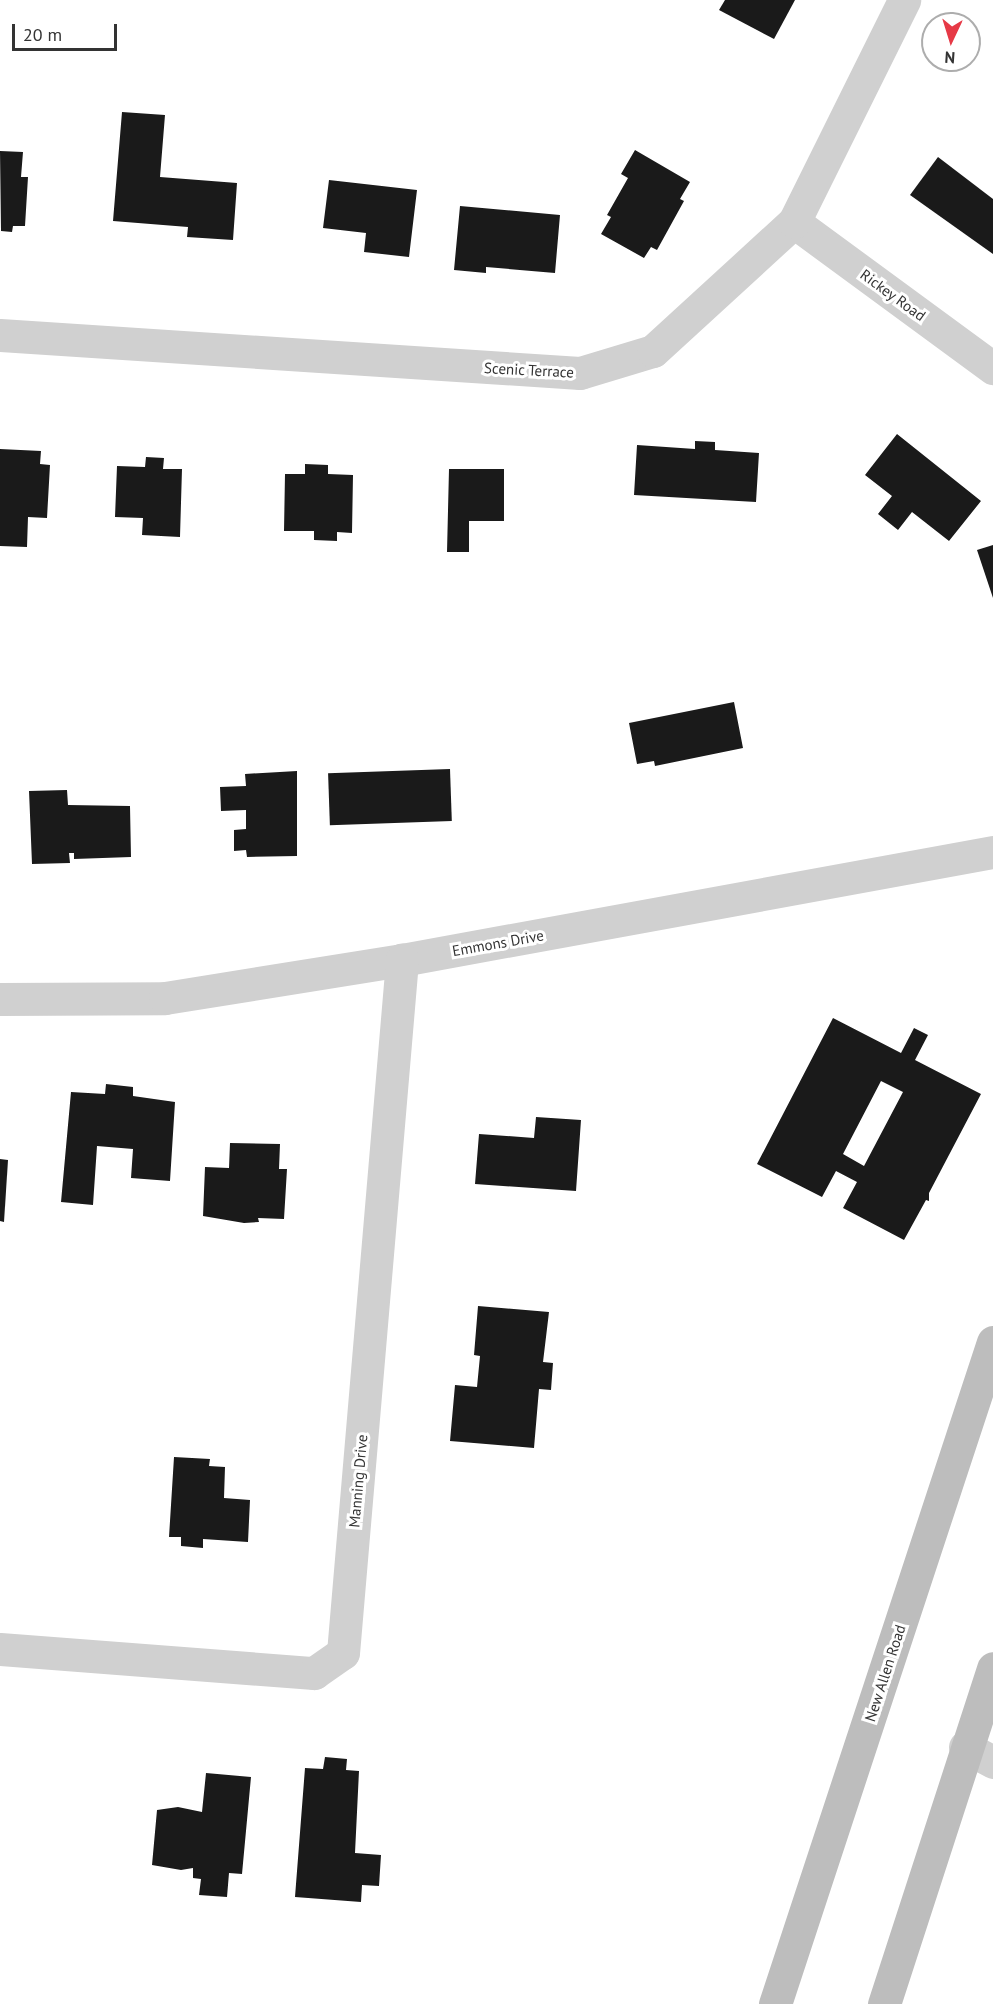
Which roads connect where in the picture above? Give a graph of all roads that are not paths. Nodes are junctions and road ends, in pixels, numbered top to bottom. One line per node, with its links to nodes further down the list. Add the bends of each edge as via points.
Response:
1 (904, 0): 2 (street, Scenic Terrace)
2 (794, 222): 3 (street, Scenic Terrace, via 653,351 580,373); 4 (street, Rickey Road)
3 (0, 335)
4 (993, 368)
5 (993, 852): 6 (street, Emmons Drive)
6 (402, 960): 7 (street, Emmons Drive, via 165,998); 9 (street, Manning Drive, via 343,1653 314,1673)
7 (0, 999)
8 (993, 1342): 12 (main road, New Allen Road)
9 (0, 1649)
10 (993, 1668): 11 (main road)
11 (979, 1755): 13 (main road)
12 (775, 2004)
13 (884, 2004)

